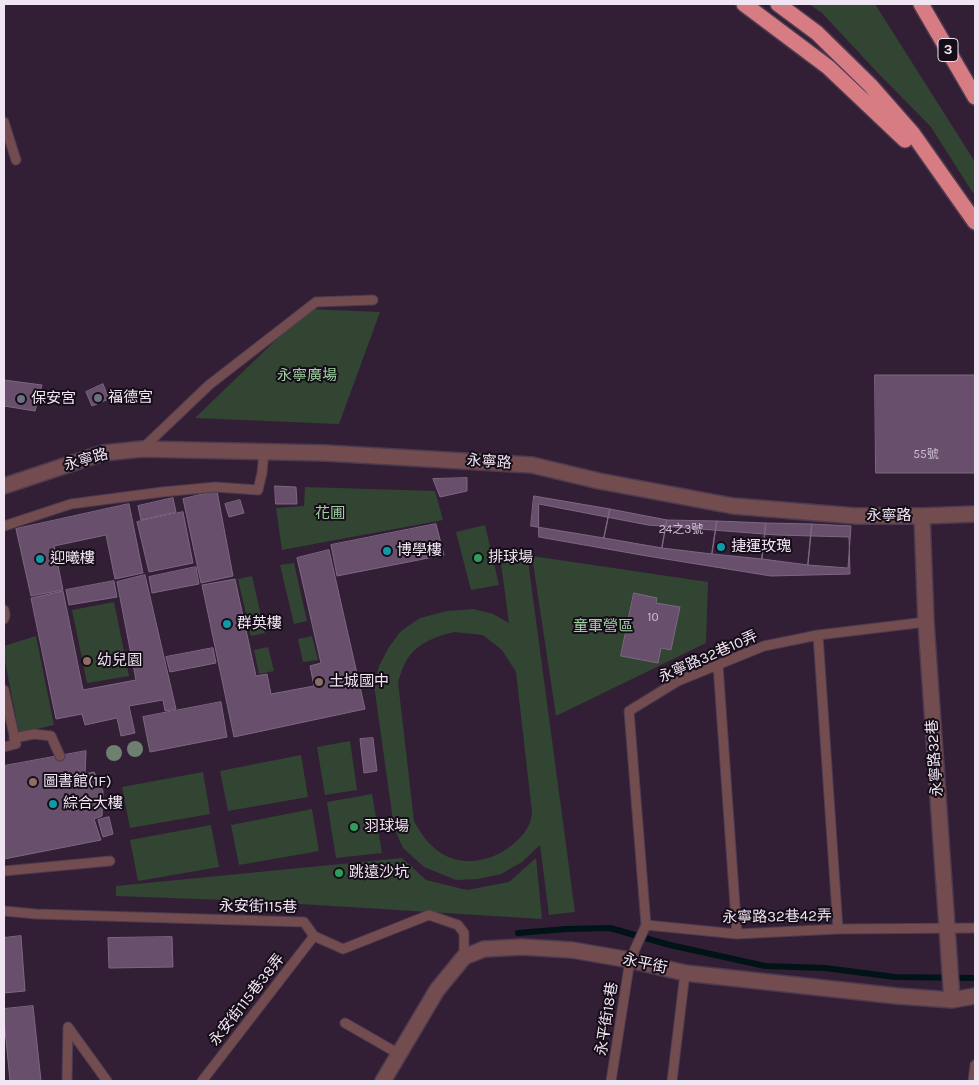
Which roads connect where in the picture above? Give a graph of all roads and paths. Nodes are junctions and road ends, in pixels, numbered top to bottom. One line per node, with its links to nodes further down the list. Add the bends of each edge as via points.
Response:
1 (744, 4): 7 (highway, via 828,67)
2 (778, 4): 7 (highway, via 817,33 870,85 913,134)
3 (921, 4): 4 (highway, 3)
4 (975, 97)
5 (4, 122): 6 (lane)
6 (16, 160)
7 (944, 179): 8 (highway)
8 (975, 222)
9 (373, 300): 10 (lane, via 316,302 209,386)
10 (142, 449): 11 (street, 永寧路); 12 (street, 永寧路, via 103,453)
11 (264, 451): 14 (street, 永寧路, via 532,464 599,481 733,506 856,516); 15 (lane, via 258,490 215,487 71,504)
12 (4, 486)
13 (975, 514): 14 (street, 永寧路)
14 (922, 516): 18 (street, 永寧路32巷)
15 (4, 526)
16 (4, 610): 17 (lane)
17 (4, 619)
18 (926, 622): 19 (lane, 永寧路32巷10弄); 31 (street, 永寧路32巷)
19 (818, 635): 20 (lane, 永寧路32巷10弄, via 764,646); 30 (lane)
20 (718, 665): 28 (lane, 永寧路32巷10弄, via 678,682 629,711); 32 (lane)
21 (4, 690): 22 (lane)
22 (14, 738): 23 (lane, via 16,744); 24 (lane, via 34,734 51,736)
23 (4, 747)
24 (60, 756)
25 (110, 860): 26 (lane)
26 (4, 871)
27 (4, 911): 33 (lane, 永安街115巷, via 304,922)
28 (646, 925): 32 (lane, 永寧路32巷42弄); 35 (lane)
29 (975, 928): 31 (lane, 永寧路32巷42弄)
30 (838, 929): 31 (lane, 永寧路32巷42弄); 32 (lane, 永寧路32巷42弄)
31 (948, 929): 38 (street, 永寧路32巷)
32 (737, 934)
33 (314, 936): 34 (lane, 永安街115巷, via 343,949 428,915 458,925 464,933); 44 (lane, 永安街115巷38弄)
34 (464, 957): 35 (street, 永平街, via 484,949 522,947 572,950); 40 (street, via 436,990)
35 (630, 960): 36 (street, 永平街); 46 (lane, 永平街18巷)
36 (684, 973): 38 (street, 永平街); 47 (lane)
37 (975, 996): 38 (street, 永平街)
38 (952, 1000)
39 (345, 1023): 40 (lane)
40 (399, 1054): 45 (street)
41 (975, 1066): 48 (lane)
42 (67, 1081): 43 (lane, via 68,1027)
43 (107, 1081)
44 (202, 1081)
45 (383, 1081)
46 (611, 1081)
47 (672, 1081)
48 (973, 1081)

